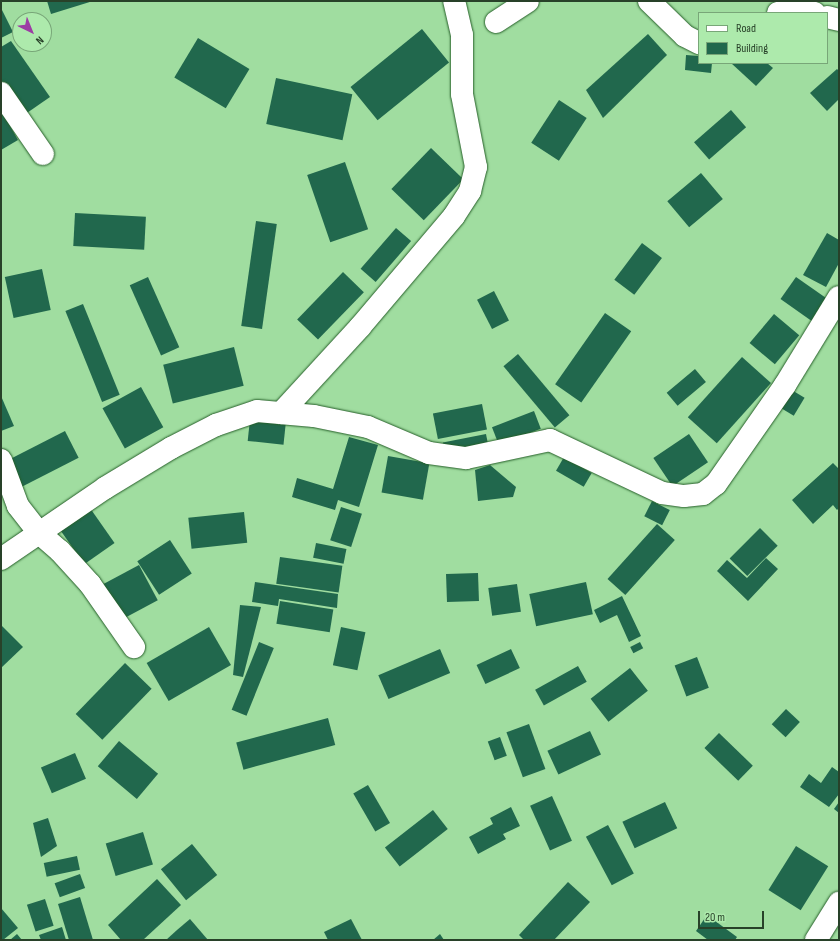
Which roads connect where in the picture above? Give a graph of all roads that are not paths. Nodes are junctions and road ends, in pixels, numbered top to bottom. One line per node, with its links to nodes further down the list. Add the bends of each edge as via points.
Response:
1 (454, 1): 13 (street, via 462,35 462,94 476,167 470,191 454,216 365,321)
2 (528, 1): 8 (street)
3 (650, 1): 9 (street, via 685,36)
4 (781, 12): 5 (street)
5 (812, 12)
6 (828, 17): 7 (street)
7 (839, 20)
8 (496, 22)
9 (698, 42)
10 (1, 93): 11 (street)
11 (43, 154)
12 (839, 297): 13 (street, via 785,386 716,484 703,494 684,496 662,493 550,440 466,458 429,453 368,427 314,416)
13 (281, 413): 15 (street, via 257,411 216,425 170,448)
14 (1, 460): 15 (street, via 18,506)
15 (38, 532): 16 (street); 17 (street, via 60,551 90,584)
16 (1, 559)
17 (134, 647)
18 (839, 903): 19 (street)
19 (816, 940)

